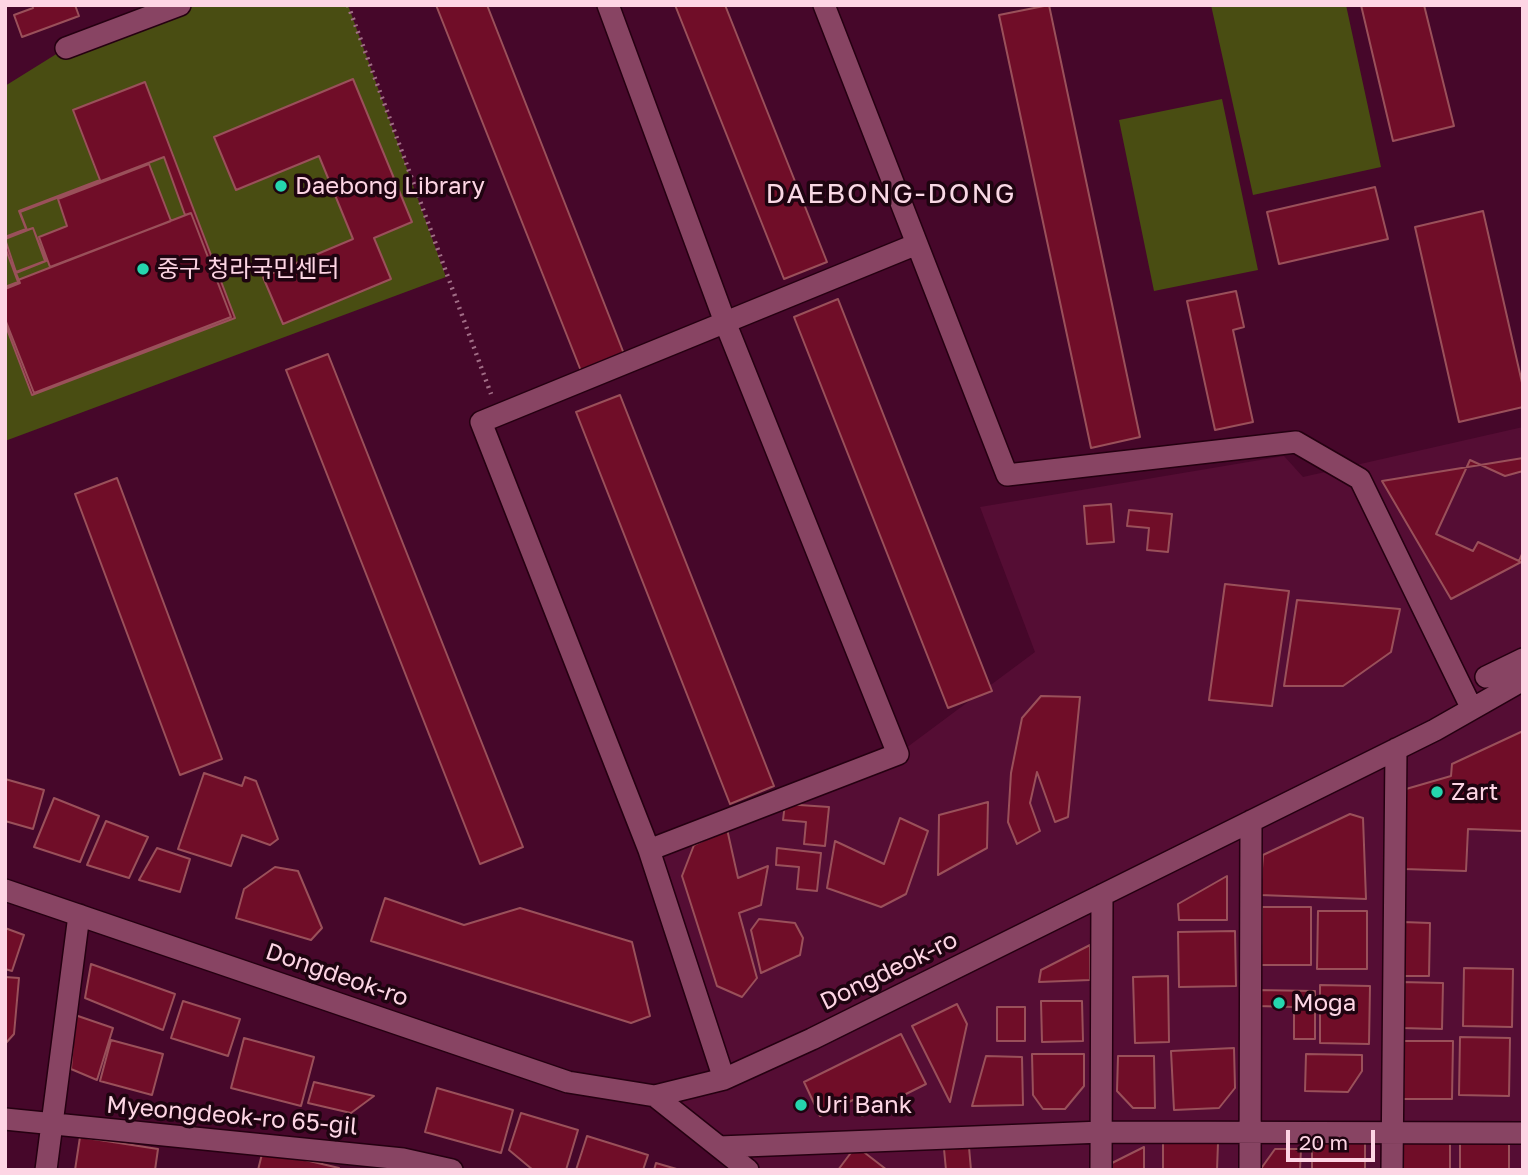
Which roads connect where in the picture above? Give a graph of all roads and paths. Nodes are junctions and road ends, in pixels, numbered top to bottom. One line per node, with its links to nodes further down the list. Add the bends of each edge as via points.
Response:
1 (180, 5): 5 (street)
2 (348, 5): 8 (path)
3 (608, 5): 7 (street)
4 (824, 5): 6 (street)
5 (66, 48)
6 (917, 244): 7 (street); 12 (street, via 1007,475 1296,442 1360,479)
7 (725, 322): 8 (street); 15 (street, via 898,754)
8 (498, 414): 15 (street, via 481,422)
9 (1523, 659): 10 (street)
10 (1486, 677)
11 (1523, 680): 12 (street, Dongdeok-ro)
12 (1472, 709): 13 (street, Dongdeok-ro)
13 (1396, 749): 14 (street, Dongdeok-ro); 25 (street)
14 (1251, 821): 17 (street, Dongdeok-ro); 24 (street)
15 (649, 850): 19 (street)
16 (5, 890): 18 (street, Dongdeok-ro)
17 (1102, 895): 19 (street, Dongdeok-ro); 23 (street)
18 (79, 915): 20 (street, Dongdeok-ro, via 568,1082); 22 (street)
19 (724, 1079): 20 (street, Dongdeok-ro)
20 (655, 1096): 27 (street, Dongdeok-ro)
21 (5, 1119): 22 (street, Myeongdeok-ro 65-gil)
22 (52, 1125): 28 (street); 29 (street, Myeongdeok-ro 65-gil, via 403,1159)
23 (1102, 1132): 24 (street); 27 (street); 31 (street)
24 (1249, 1133): 25 (street); 32 (street)
25 (1392, 1133): 26 (street); 33 (street)
26 (1523, 1133)
27 (719, 1147): 30 (street, Dongdeok-ro)
28 (46, 1170)
29 (453, 1170)
30 (748, 1170)
31 (1101, 1170)
32 (1250, 1170)
33 (1392, 1170)

